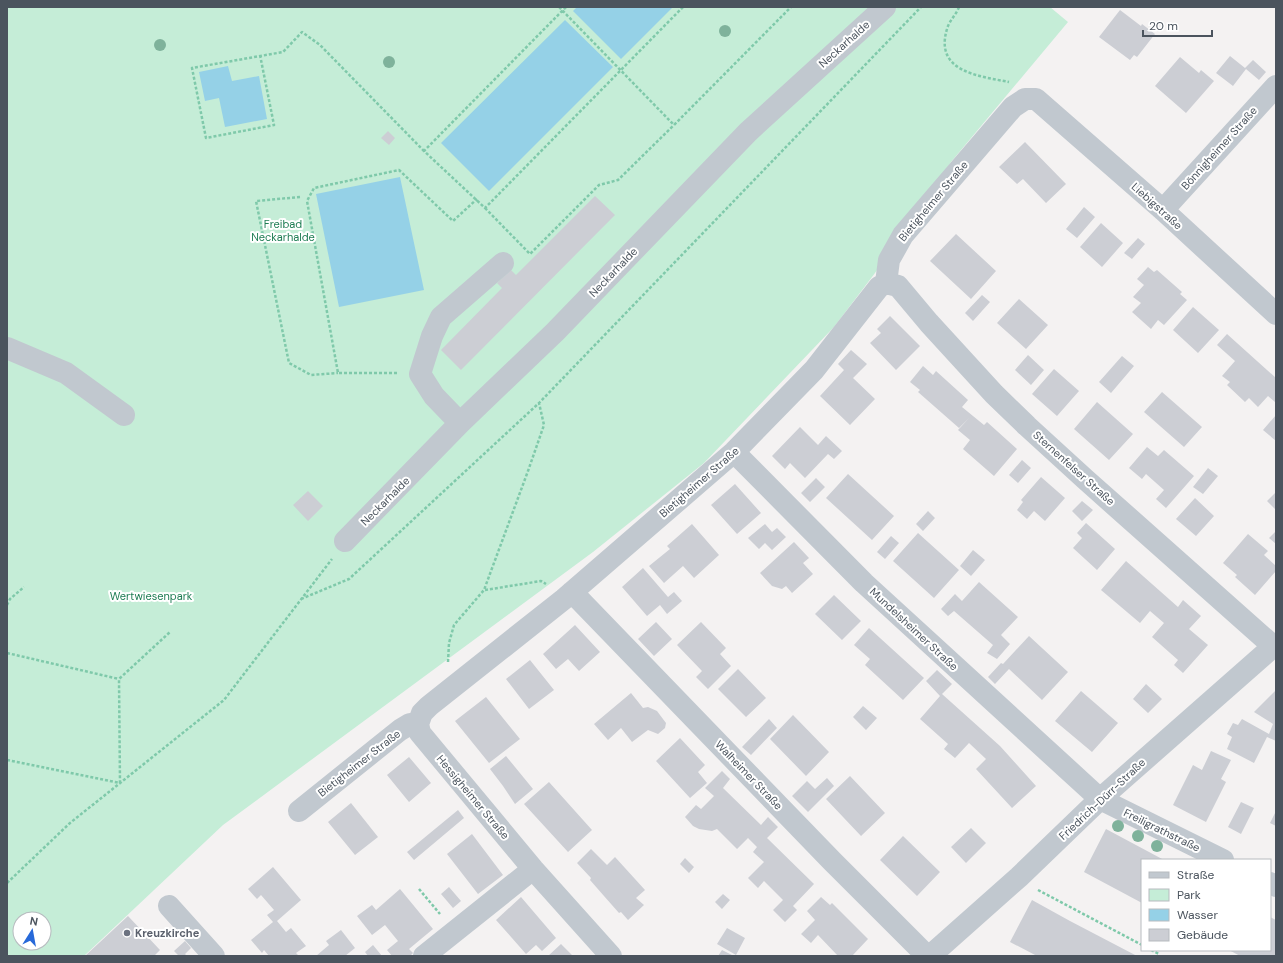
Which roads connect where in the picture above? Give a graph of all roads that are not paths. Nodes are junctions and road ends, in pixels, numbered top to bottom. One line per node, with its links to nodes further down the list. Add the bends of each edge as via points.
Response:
1 (885, 7): 10 (street, Neckarhalde, via 748,132 555,332)
2 (1276, 86): 4 (street, Bönnigheimer Straße)
3 (1036, 99): 4 (street, Liebigstraße); 6 (street, Bietigheimer Straße, via 1025,99 1013,107 903,235 889,260)
4 (1163, 210): 7 (street, Liebigstraße)
5 (503, 263): 10 (street, via 441,317 420,374 434,396)
6 (886, 283): 11 (street, Bietigheimer Straße, via 879,287 814,370); 14 (street, Sternenfelser Straße, via 898,286 994,394 1033,431)
7 (1276, 314)
8 (7, 348): 9 (street, via 66,373)
9 (124, 415)
10 (460, 423): 12 (street, Neckarhalde)
11 (734, 452): 13 (street, Bietigheimer Straße); 16 (street, Mundelsheimer Straße, via 864,583)
12 (345, 541)
13 (568, 596): 15 (street, Bietigheimer Straße, via 426,709); 24 (street, Walheimer Straße)
14 (1275, 645): 16 (street, Friedrich-Dürr-Straße)
15 (418, 724): 17 (street, Bietigheimer Straße, via 410,724 400,730); 19 (street, Hessigheimer Straße, via 420,733)
16 (1100, 799): 18 (street, Freiligrathstraße); 24 (street, Friedrich-Dürr-Straße, via 1016,879)
17 (299, 811)
18 (1221, 859)
19 (533, 869): 22 (street); 23 (street, Hessigheimer Straße)
20 (169, 906): 21 (street)
21 (214, 956)
22 (424, 956)
23 (611, 956)
24 (928, 956)

